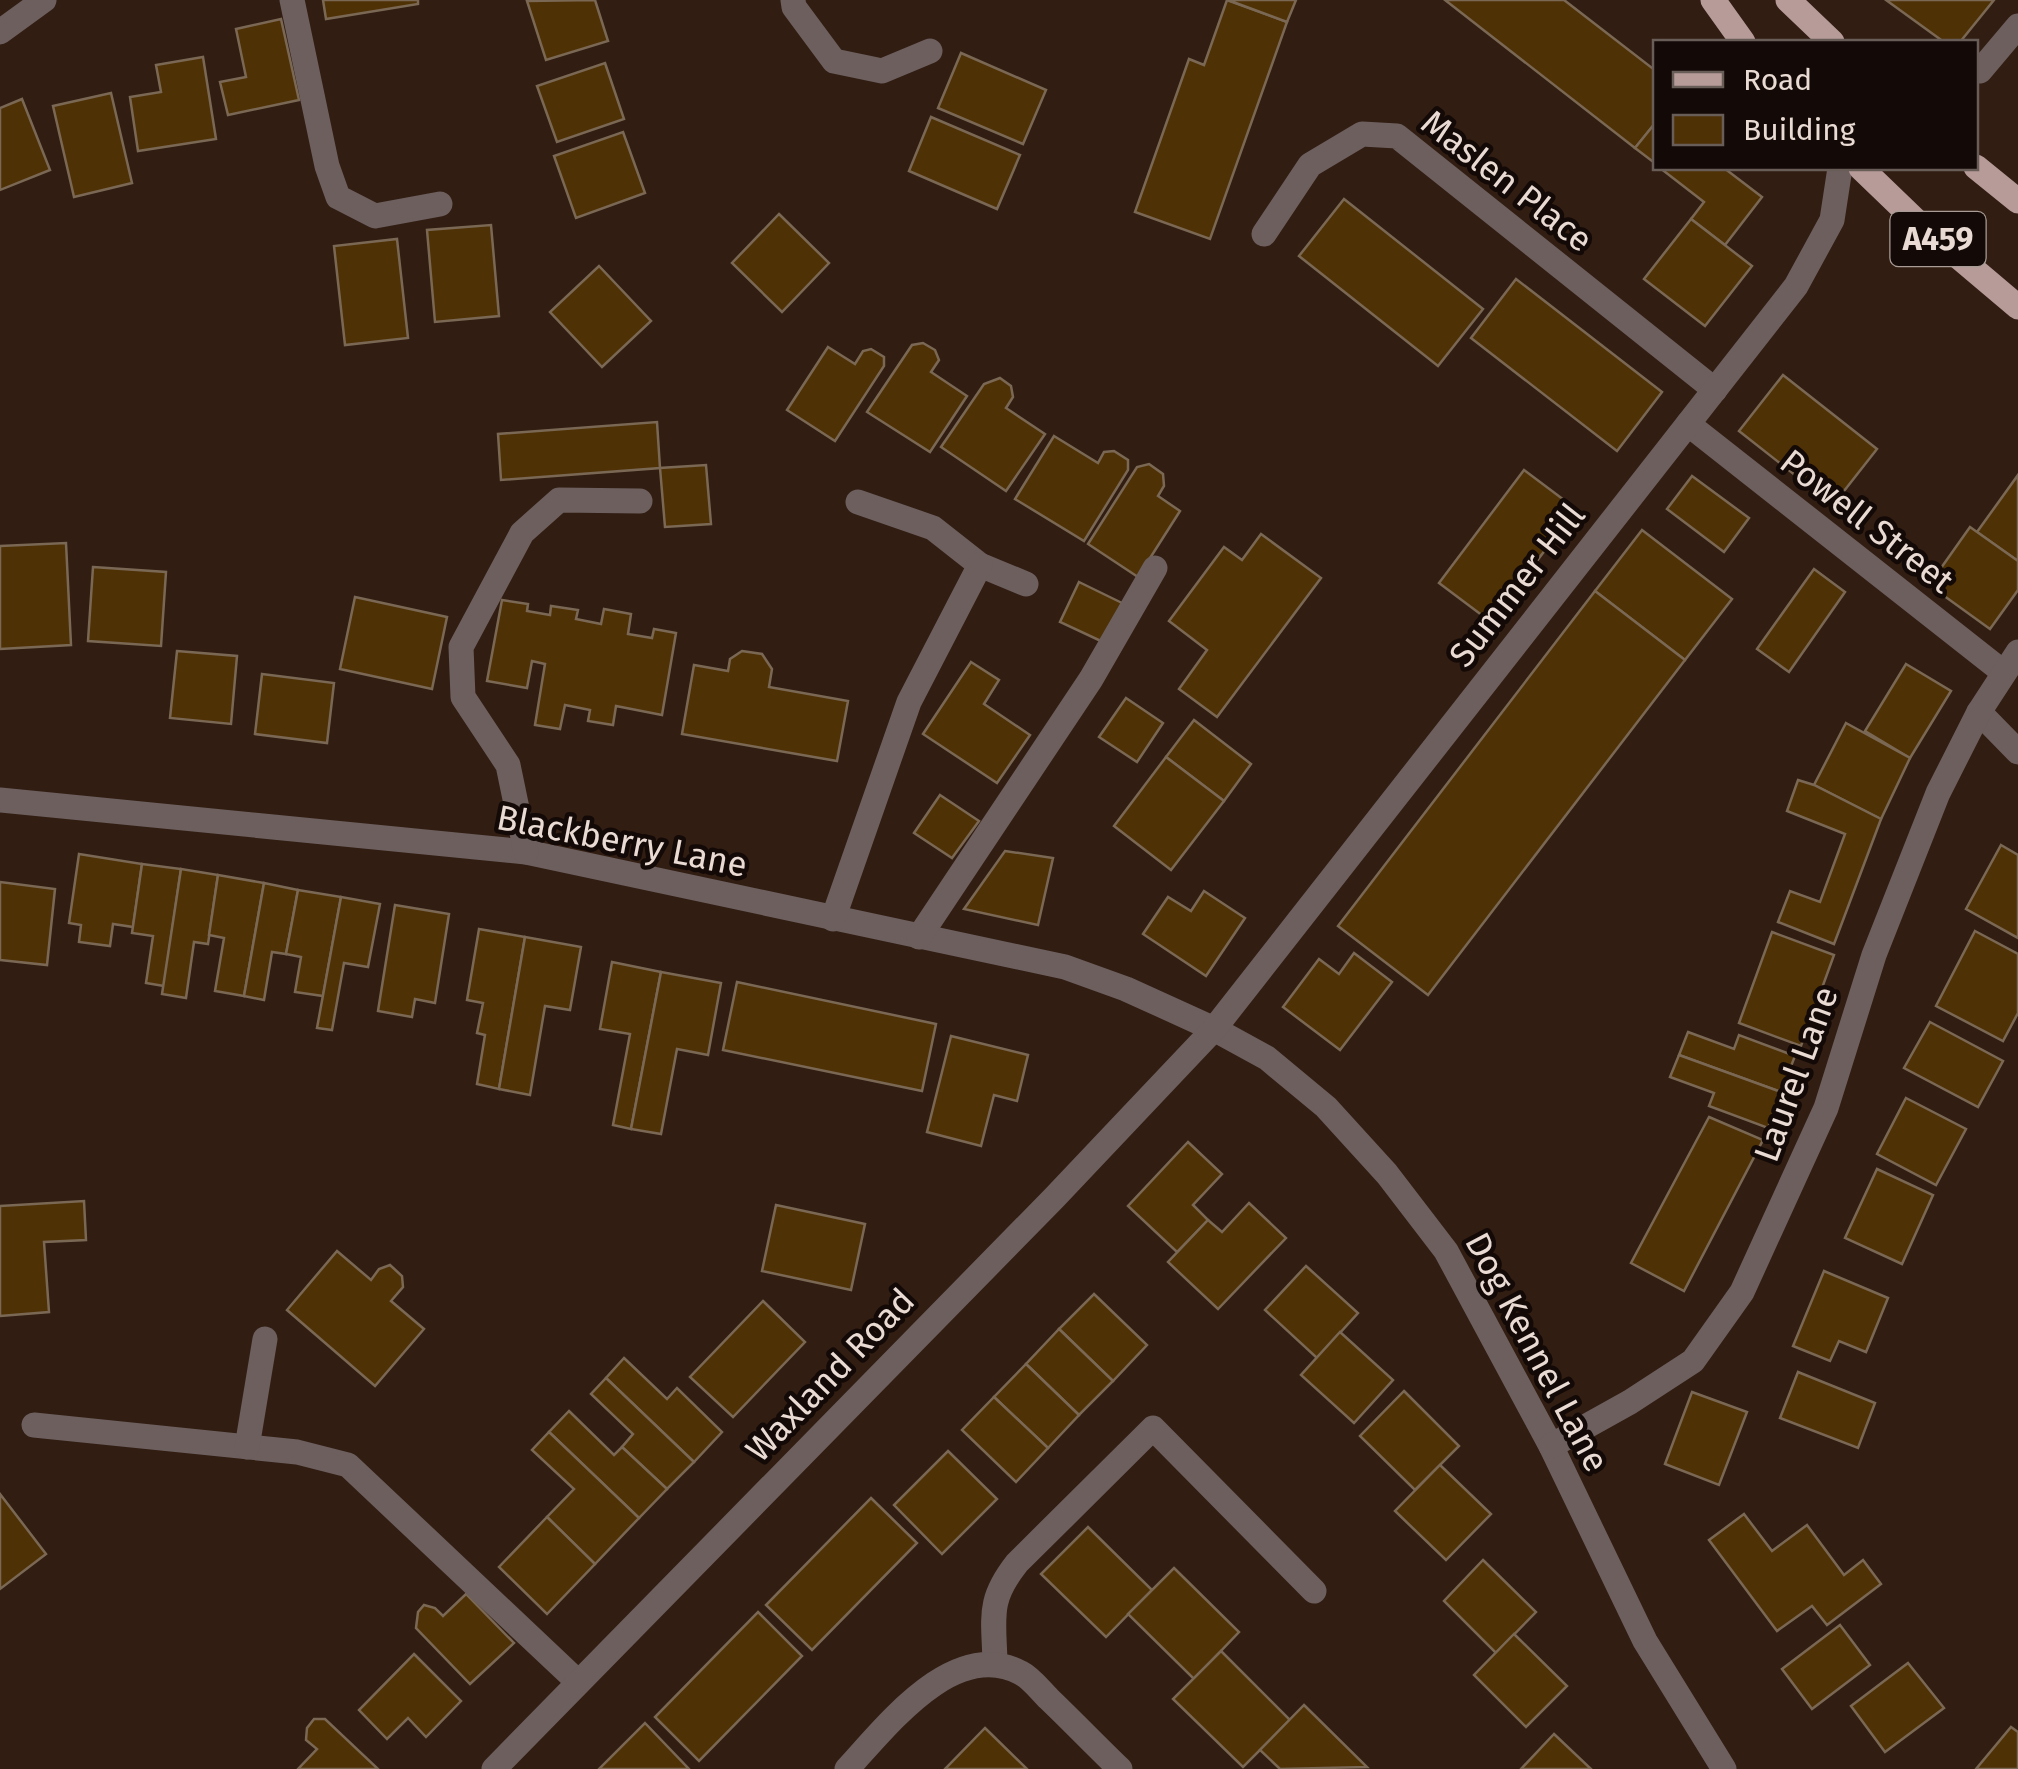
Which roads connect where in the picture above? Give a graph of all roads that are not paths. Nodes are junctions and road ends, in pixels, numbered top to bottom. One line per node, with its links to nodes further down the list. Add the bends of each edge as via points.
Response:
1 (44, 0): 7 (street)
2 (292, 0): 16 (street, via 338,197 375,216)
3 (793, 0): 10 (street, via 834,61 882,72)
4 (1713, 0): 8 (main road)
5 (1788, 0): 9 (main road)
6 (2018, 26): 11 (street)
7 (0, 32)
8 (1743, 40)
9 (1830, 40)
10 (930, 52)
11 (1980, 71)
12 (1978, 169): 15 (main road, A459)
13 (1840, 170): 19 (street, Summer Hill, via 1832,220 1796,286)
14 (1864, 170): 18 (main road, A459)
15 (2018, 202)
16 (440, 204)
17 (1264, 234): 19 (street, Maslen Place, via 1310,165 1362,134 1398,136)
18 (2018, 307)
19 (1715, 390): 20 (street, Summer Hill)
20 (1688, 424): 26 (street, Powell Street); 33 (street, Summer Hill)
21 (640, 502): 30 (street, via 559,500 522,533 461,647 463,697 508,765)
22 (858, 502): 23 (street, via 933,528)
23 (980, 565): 25 (street); 31 (street, via 909,702)
24 (1154, 568): 32 (street, via 1091,679)
25 (1026, 584)
26 (2011, 662): 27 (street, Laurel Lane)
27 (1979, 712): 28 (street); 36 (street, Laurel Lane, via 1938,792 1874,956 1826,1108 1742,1292 1692,1361)
28 (2018, 752)
29 (0, 800): 30 (street, Blackberry Lane)
30 (526, 852): 31 (street, Blackberry Lane)
31 (833, 919): 32 (street, Blackberry Lane)
32 (919, 937): 33 (street, Blackberry Lane, via 1065,967)
33 (1214, 1029): 36 (street, Dog Kennel Lane, via 1282,1070 1386,1174 1446,1251); 40 (street, Waxland Road)
34 (265, 1339): 37 (street)
35 (34, 1424): 37 (street)
36 (1550, 1446): 44 (street, Dog Kennel Lane, via 1645,1641)
37 (247, 1447): 40 (street, via 348,1466)
38 (1314, 1591): 39 (street, via 1154,1428 1002,1582 994,1598)
39 (994, 1662): 42 (street, via 942,1679 909,1703); 43 (street, via 1024,1674)
40 (578, 1682): 41 (street, Waxland Road)
41 (494, 1769)
42 (847, 1769)
43 (1120, 1769)
44 (1724, 1769)

